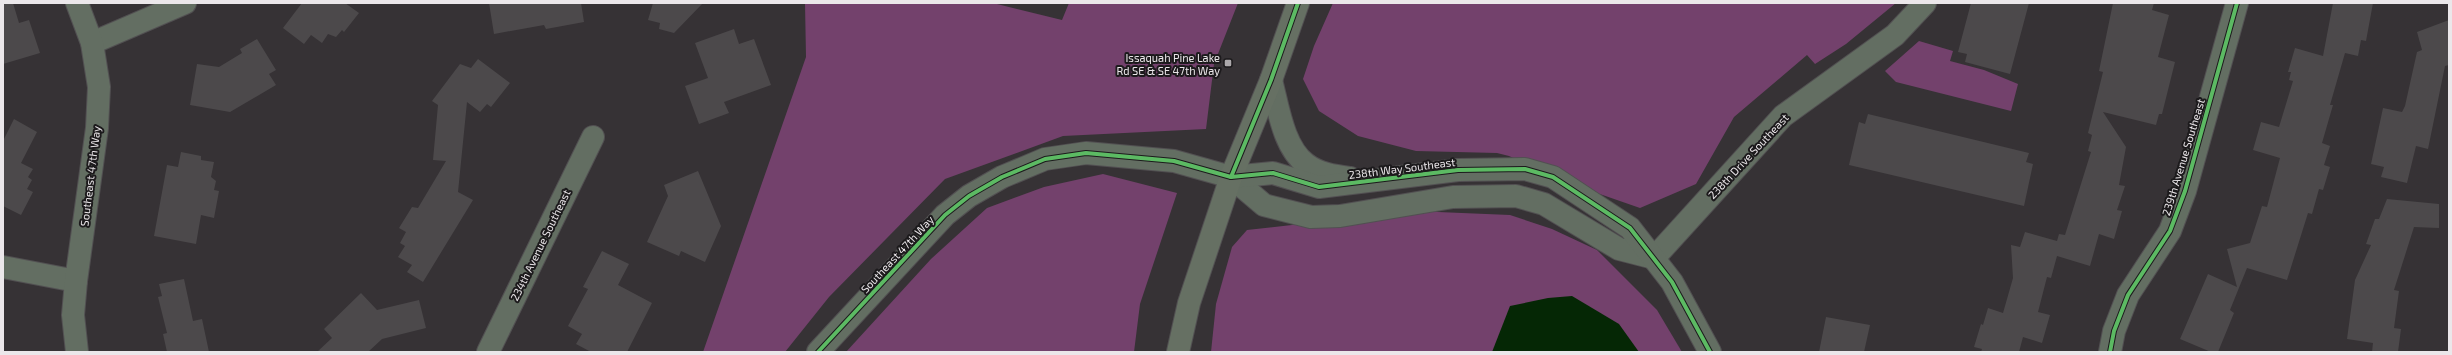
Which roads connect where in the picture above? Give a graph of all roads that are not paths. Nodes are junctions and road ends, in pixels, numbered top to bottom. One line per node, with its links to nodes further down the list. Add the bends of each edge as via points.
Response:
1 (77, 3): 6 (street, Southeast 47th Way)
2 (185, 3): 6 (street)
3 (1298, 3): 7 (main road)
4 (1925, 3): 11 (street, 238th Drive Southeast, via 1895,35 1783,116)
5 (2237, 3): 19 (street, 239th Avenue Southeast, via 2185,191 2170,231 2128,295 2114,331)
6 (92, 43): 13 (street, Southeast 47th Way, via 99,87 97,128)
7 (1271, 80): 9 (main road); 10 (street, 238th Way Southeast, via 1291,146 1306,164 1328,175)
8 (593, 137): 15 (street, 234th Avenue Southeast)
9 (1231, 177): 10 (street, 238th Way Southeast, via 1273,173 1320,187); 11 (street, via 1264,205 1311,217 1340,216 1453,197 1516,196 1544,204 1619,249); 16 (street, Southeast 47th Way, via 1174,161 1133,155 1086,153 1045,159 983,188 945,215); 17 (main road, via 1189,303)
10 (1377, 182): 11 (street, 238th Way Southeast, via 1458,170 1525,169 1553,177 1630,228)
11 (1654, 258): 18 (street, 238th Way Southeast, via 1672,282)
12 (3, 267): 13 (street)
13 (76, 281): 14 (street, Southeast 47th Way, via 73,315)
14 (77, 352)
15 (488, 352)
16 (818, 352)
17 (1178, 352)
18 (1710, 352)
19 (2110, 352)

